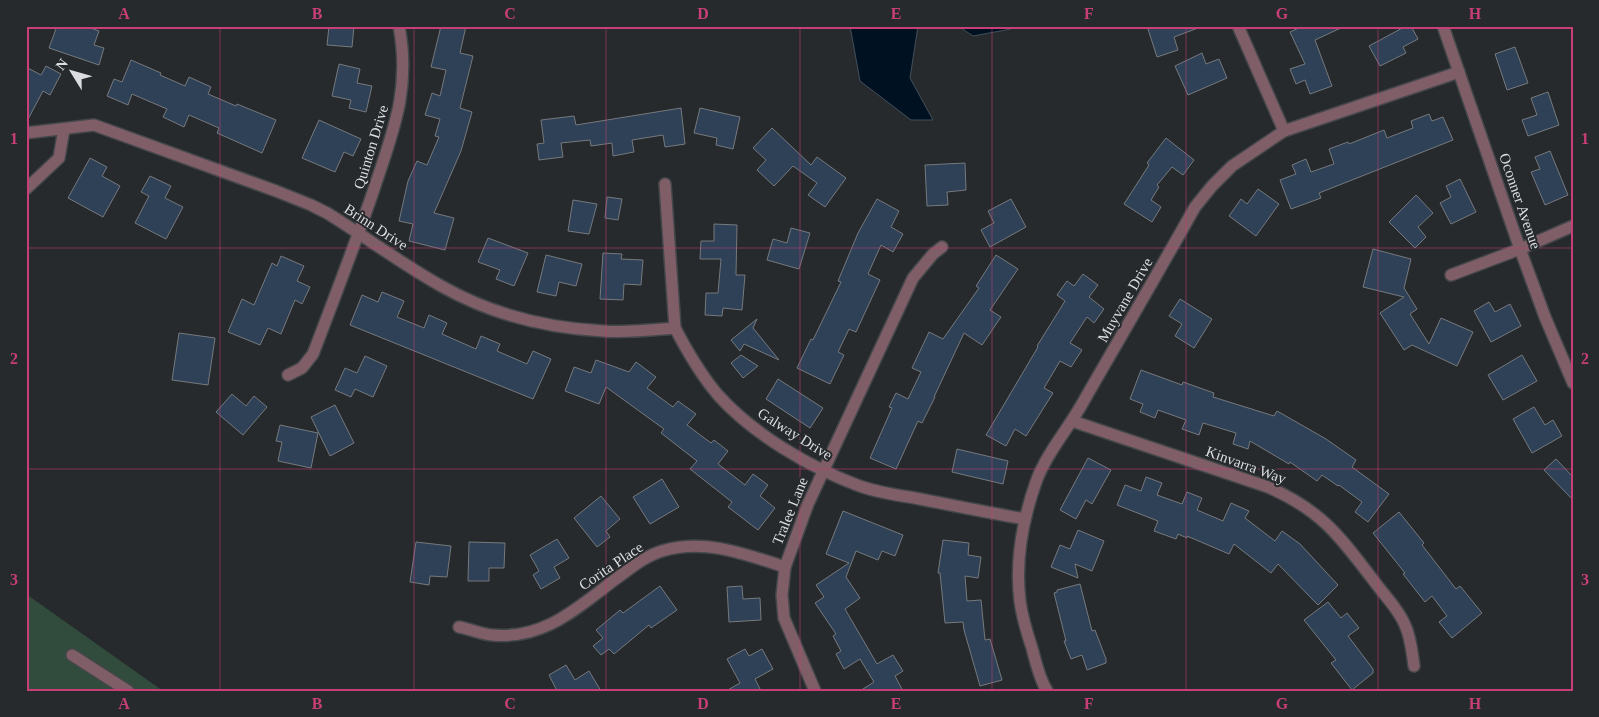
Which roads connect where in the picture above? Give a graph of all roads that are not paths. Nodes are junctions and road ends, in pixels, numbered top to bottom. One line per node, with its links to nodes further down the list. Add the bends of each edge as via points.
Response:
1 (400, 26): 11 (street, Quinton Drive, via 404,69 397,118)
2 (1238, 26): 6 (street)
3 (1443, 26): 4 (street, Oconner Avenue)
4 (1459, 72): 6 (street, Muyvane Drive); 13 (street, Oconner Avenue)
5 (64, 129): 7 (street, Brinn Drive); 9 (street, via 59,158); 11 (street, Brinn Drive, via 94,125 312,205)
6 (1284, 131): 18 (street, Muyvane Drive, via 1232,166 1195,207)
7 (26, 133)
8 (664, 184): 15 (street, Galway Drive)
9 (26, 189)
10 (1573, 226): 13 (street)
11 (359, 234): 15 (street, Brinn Drive, via 444,288 525,320 604,331); 16 (street, Quinton Drive, via 313,354 302,368)
12 (942, 247): 19 (street, Tralee Lane, via 913,278)
13 (1520, 249): 14 (street); 17 (street, Oconner Avenue)
14 (1451, 275)
15 (675, 328): 19 (street, Galway Drive, via 710,385 732,409 757,430)
16 (288, 375)
17 (1573, 383)
18 (1072, 421): 20 (street, Muyvane Drive, via 1037,479); 24 (street, Kinvarra Way, via 1268,486 1308,508 1345,543 1402,618)
19 (824, 470): 20 (street, Galway Drive, via 858,486); 21 (street, Tralee Lane)
20 (1025, 519): 27 (street, Muyvane Drive, via 1018,566 1020,600)
21 (784, 567): 22 (street, Corita Place, via 713,547 663,550 641,561 553,624 507,635 491,635); 26 (street, Tralee Lane, via 784,618)
22 (459, 626)
23 (72, 655): 25 (street)
24 (1414, 666)
25 (128, 691)
26 (816, 691)
27 (1047, 691)

